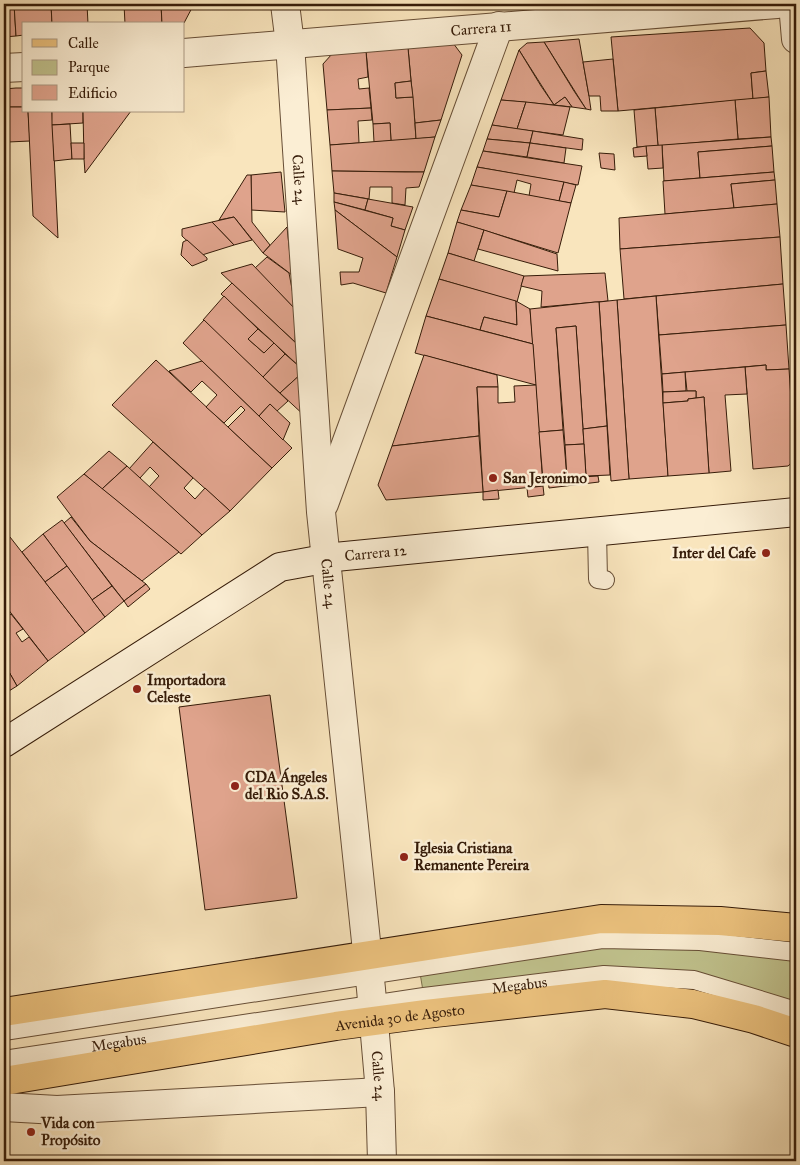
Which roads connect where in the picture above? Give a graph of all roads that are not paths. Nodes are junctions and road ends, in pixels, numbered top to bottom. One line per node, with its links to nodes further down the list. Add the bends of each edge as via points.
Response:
1 (285, 4): 6 (street, Calle 24)
2 (777, 4): 4 (street, Carrera 11)
3 (793, 4): 5 (street)
4 (500, 26): 6 (street, Carrera 11); 10 (street)
5 (796, 39)
6 (290, 44): 7 (street, Carrera 11); 10 (street, Calle 24)
7 (185, 53)
8 (22, 66): 9 (street)
9 (4, 68)
10 (321, 512): 13 (street, Calle 24)
11 (796, 512): 12 (street, Carrera 12)
12 (597, 532): 13 (street, Carrera 12); 14 (lane, via 598,580)
13 (326, 559): 15 (street, Carrera 12, via 280,567); 18 (street, Calle 24)
14 (604, 580)
15 (4, 743)
16 (796, 928): 18 (main road, via 720,921 601,919)
17 (796, 952): 18 (lane, Megabus, via 700,941 602,939)
18 (368, 966): 20 (main road); 21 (street, Calle 24); 22 (lane, Megabus)
19 (796, 1011): 21 (lane, Megabus, via 694,980 604,975)
20 (4, 1012)
21 (373, 1013): 23 (main road, Avenida 30 de Agosto, via 605,994 693,1004 754,1019); 24 (lane, Megabus); 25 (main road, Avenida 30 de Agosto); 26 (street, Calle 24)
22 (4, 1031)
23 (796, 1034)
24 (4, 1060)
25 (4, 1082)
26 (380, 1092): 27 (street, via 57,1110); 28 (street, Calle 24)
27 (4, 1107)
28 (382, 1161)

